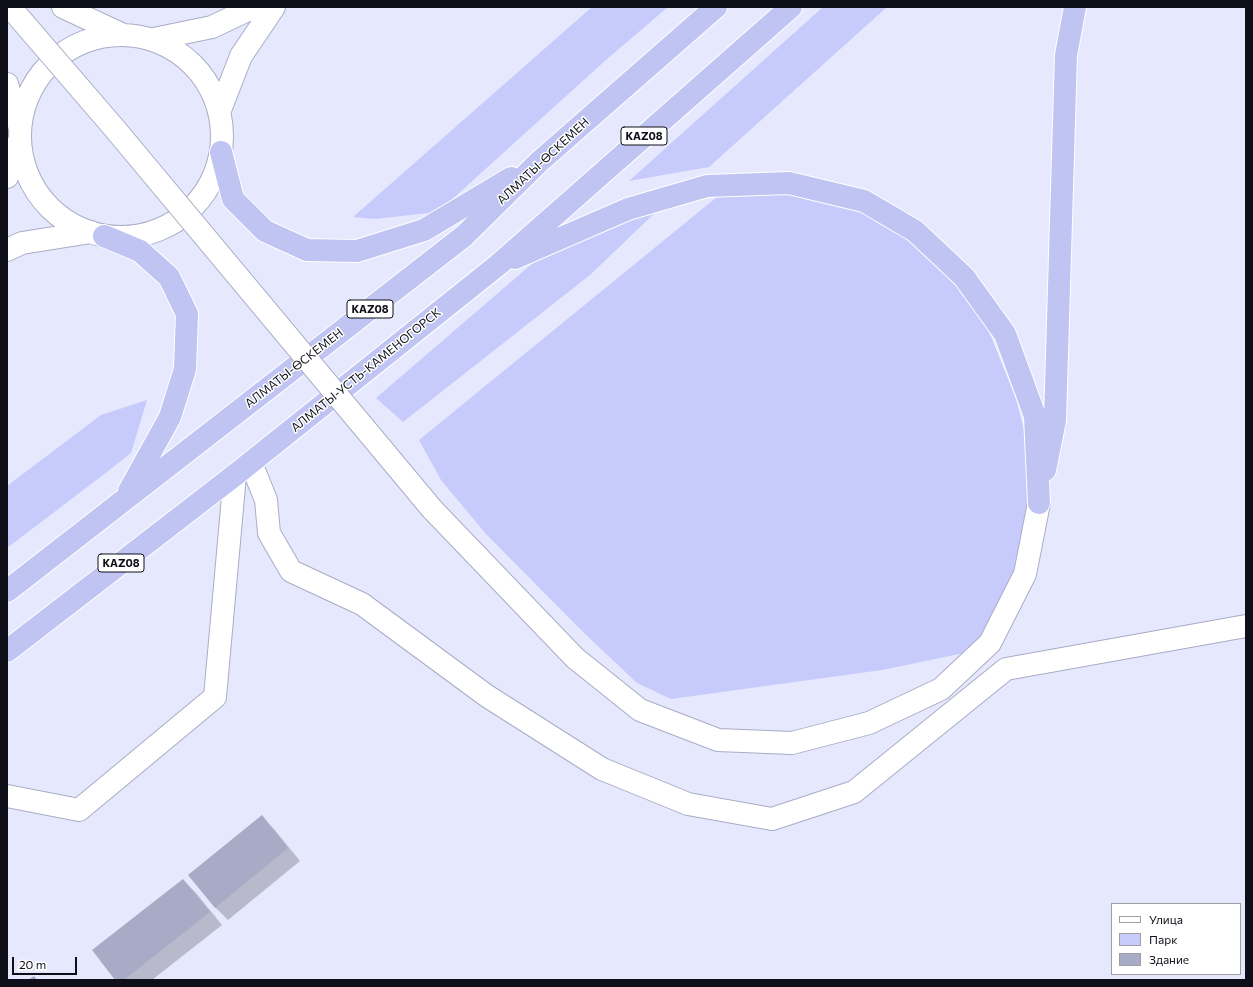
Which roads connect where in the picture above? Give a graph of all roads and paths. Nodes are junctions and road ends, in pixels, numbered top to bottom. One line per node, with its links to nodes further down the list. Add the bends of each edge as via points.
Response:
1 (10, 7): 21 (street, bridge, via 115,129 432,510 575,658 640,710 718,740 792,743 869,723 941,689 990,643 1025,574)
2 (63, 7): 8 (street)
3 (254, 7): 9 (street, via 212,27)
4 (274, 7): 11 (street, via 240,56)
5 (716, 7): 14 (highway, АЛМАТЫ-ӨСКЕМЕН / KAZ08)
6 (791, 7): 18 (highway, KAZ08)
7 (1075, 7): 21 (highway, via 1066,56 1055,420)
8 (121, 34): 9 (street); 12 (street, via 88,39 59,55 36,79 22,110)
9 (154, 40): 11 (street, via 183,55 206,80)
10 (7, 84): 12 (street)
11 (220, 110): 13 (street, via 223,143)
12 (20, 133): 15 (street); 16 (street, via 19,143 27,176 46,204 72,225)
13 (221, 152): 14 (highway, via 233,199 265,231 307,250 357,251 424,230); 16 (street, via 214,176 196,204 170,225 138,236)
14 (539, 162): 20 (highway, АЛМАТЫ-ӨСКЕМЕН / KAZ08, via 464,236)
15 (7, 177)
16 (98, 234): 17 (street, via 22,243); 20 (highway, via 140,251 169,277 187,314 185,369 170,417)
17 (7, 250)
18 (498, 265): 19 (highway, АЛМАТЫ-УСТЬ-КАМЕНОГОРСК / KAZ08); 21 (highway, via 628,209 707,186 788,183 864,201 915,231 964,277 1005,334 1035,416)
19 (243, 469): 23 (street, via 266,500 269,533 291,571 362,604 487,696 602,769 688,804 772,819 854,792 1006,669); 24 (highway, KAZ08); 25 (street, via 215,697 79,810)
20 (125, 499): 22 (highway, АЛМАТЫ-ӨСКЕМЕН / KAZ08)
21 (1039, 503)
22 (7, 591)
23 (1246, 626)
24 (7, 651)
25 (7, 796)

